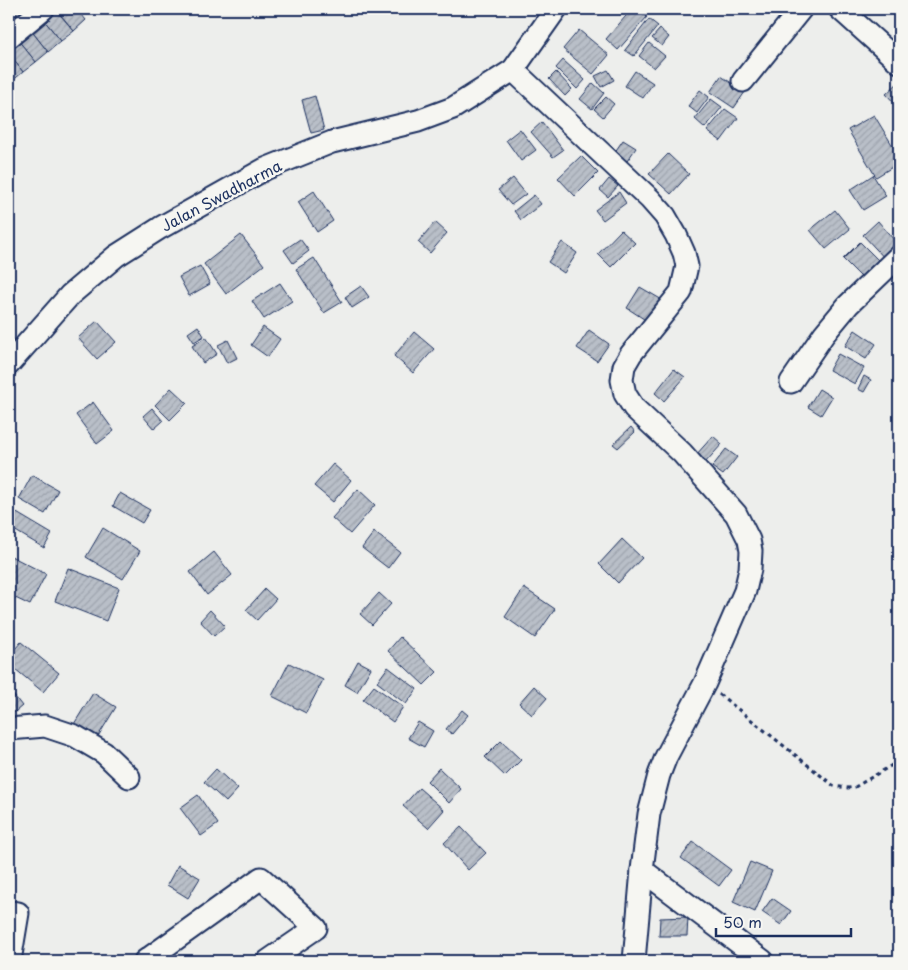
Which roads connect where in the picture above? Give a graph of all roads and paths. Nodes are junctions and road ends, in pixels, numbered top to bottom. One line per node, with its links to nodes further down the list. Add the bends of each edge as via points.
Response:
1 (43, 9): 5 (street)
2 (556, 9): 7 (street, Jalan Swadharma)
3 (801, 9): 8 (street)
4 (840, 9): 6 (street)
5 (9, 37)
6 (899, 62)
7 (513, 70): 10 (street, Jalan Swadharma, via 453,108 418,121 332,142 264,169 160,228 116,256 70,295); 12 (street, via 650,199 672,227 684,253 687,266 682,292 631,354 624,366 622,380 625,394 634,408 688,460 736,514 749,540 752,551 746,591)
8 (744, 81)
9 (899, 256): 11 (street, via 848,305)
10 (9, 364)
11 (792, 382)
12 (705, 682): 14 (path, via 834,786 855,786); 16 (street, via 659,775 649,814)
13 (9, 729): 15 (street, via 45,726 75,736 104,753)
14 (899, 761)
15 (129, 777)
16 (642, 870): 21 (street); 22 (street)
17 (9, 912): 18 (street, via 18,913)
18 (10, 961)
19 (145, 961): 20 (street, via 261,878 316,928)
20 (268, 961)
21 (634, 961)
22 (763, 961)

